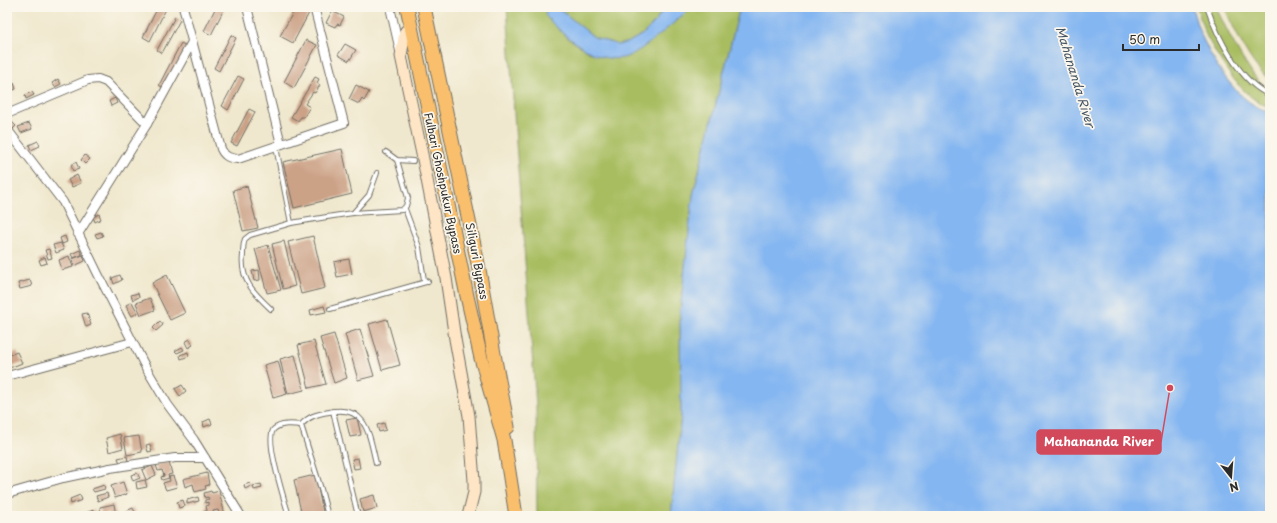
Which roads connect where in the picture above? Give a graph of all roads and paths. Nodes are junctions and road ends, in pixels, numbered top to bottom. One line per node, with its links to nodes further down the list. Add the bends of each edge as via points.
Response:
1 (183, 7): 9 (street)
2 (247, 7): 15 (street)
3 (314, 7): 15 (street, via 344,124)
4 (390, 7): 10 (street)
5 (407, 7): 8 (highway, Fulbari Ghoshpukur Bypass)
6 (424, 7): 38 (highway, Siliguri Bypass, via 478,264 517,473)
7 (1207, 7): 11 (lane, via 1212,23 1238,67 1256,87)
8 (411, 25): 10 (main road, via 405,32); 38 (highway, Fulbari Ghoshpukur Bypass, via 481,358 504,440)
9 (192, 42): 13 (street); 15 (street, via 224,155 238,159)
10 (401, 56): 37 (main road, via 446,278 469,416 474,492)
11 (1270, 95)
12 (7, 114): 13 (street, via 88,80 98,79 106,82)
13 (147, 124): 23 (street)
14 (7, 129): 23 (street, via 63,202)
15 (278, 145): 22 (lane)
16 (386, 152): 17 (lane)
17 (397, 160): 18 (lane); 20 (lane, via 408,198)
18 (414, 161)
19 (377, 173): 21 (lane, via 369,195)
20 (405, 209): 21 (lane); 25 (lane, via 419,247 427,282)
21 (353, 213): 22 (lane)
22 (291, 223): 24 (lane, via 250,235 244,242 242,264 246,278 254,294)
23 (78, 234): 26 (street)
24 (271, 309)
25 (330, 309)
26 (132, 342): 27 (street); 30 (street, via 168,405)
27 (7, 376)
28 (334, 411): 29 (lane, via 312,416); 31 (lane, via 341,410 361,418 369,433); 36 (lane)
29 (301, 425): 34 (lane, via 279,426 270,437); 35 (lane)
30 (205, 458): 32 (street, via 175,458 110,468); 33 (street)
31 (376, 463)
32 (7, 494)
33 (241, 516)
34 (289, 516)
35 (328, 516)
36 (358, 516)
37 (468, 516)
38 (517, 516)

